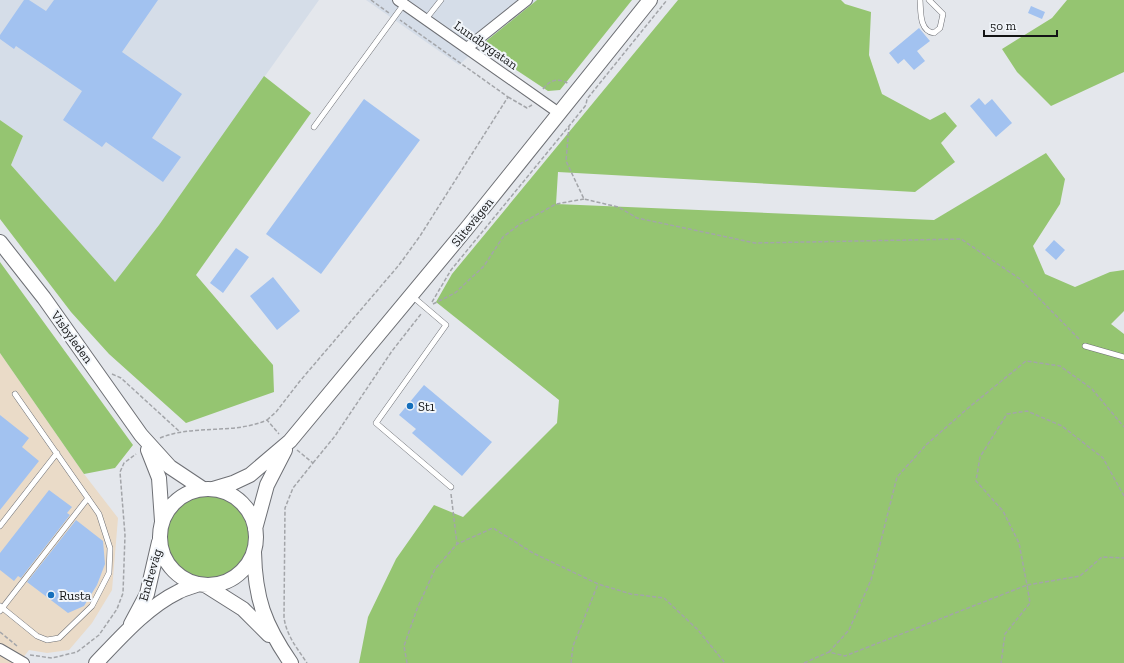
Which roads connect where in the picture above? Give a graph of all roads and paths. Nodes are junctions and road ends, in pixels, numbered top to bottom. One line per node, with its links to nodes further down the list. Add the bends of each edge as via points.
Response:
1 (370, 0): 9 (path)
2 (441, 0): 10 (lane)
3 (527, 0): 11 (street)
4 (650, 0): 12 (main road, Slitevägen)
5 (667, 0): 13 (path, via 587,99 586,105)
6 (920, 0): 7 (lane, via 924,26 930,32 934,32 940,28 943,14)
7 (929, 0)
8 (401, 2): 9 (lane); 10 (street, Lundbygatan)
9 (395, 17): 14 (lane); 23 (path, via 508,97 399,265)
10 (426, 20): 11 (street, Lundbygatan)
11 (467, 48): 12 (street, Lundbygatan)
12 (559, 113): 17 (main road, Slitevägen)
13 (569, 126): 15 (path, via 566,161); 18 (path, via 451,270 435,298)
14 (314, 127)
15 (584, 199): 18 (path, via 556,204 520,224 503,237 484,266 456,293); 19 (path, via 618,207 637,218 755,243 961,239 1020,279)
16 (0, 242): 21 (main road, Visbyleden)
17 (412, 296): 18 (lane); 28 (main road, Slitevägen)
18 (426, 308): 30 (path, via 392,351 335,436); 31 (lane, via 446,325 376,423)
19 (1085, 346): 20 (lane)
20 (1124, 357)
21 (100, 376): 25 (path, via 115,374); 26 (main road, Visbyleden)
22 (15, 394): 29 (lane)
23 (267, 420): 25 (path, via 246,427); 28 (path)
24 (1124, 427): 51 (path, via 1092,388 1060,366 1026,361 1009,373 927,444 897,477 871,580 849,630)
25 (180, 432): 27 (path)
26 (141, 435): 32 (main road, Visbyleden, via 170,467); 35 (main road, Visbyleden, via 159,478)
27 (156, 440)
28 (289, 442): 30 (path); 32 (main road, Slitevägen, via 250,474 234,483); 37 (main road, Slitevägen, via 267,485)
29 (57, 453): 34 (lane); 36 (lane)
30 (313, 463): 57 (path, via 289,494 284,516 285,625 290,638)
31 (451, 487): 39 (path)
32 (208, 489): 35 (main road, via 188,493 180,498 169,509); 37 (main road, via 228,494 241,502 250,514)
33 (1124, 496): 44 (path, via 1103,458 1062,426 1027,410 1007,414 980,457 976,481 1003,511 1013,530 1019,543)
34 (88, 498): 45 (lane); 45 (lane, via 99,514 110,548 109,574 92,606 59,638 47,640 37,636)
35 (162, 523): 38 (main road)
36 (0, 526)
37 (255, 529): 40 (main road)
38 (160, 539): 42 (main road, via 163,554 172,568 184,578); 46 (main road, Endreväg, via 146,594 138,614)
39 (458, 544): 43 (path, via 493,528 533,553); 58 (path, via 435,569 417,609 404,646)
40 (254, 550): 42 (main road, via 247,565 236,576 221,583); 48 (main road, via 258,599)
41 (1124, 558): 44 (path, via 1102,557 1080,576)
42 (202, 584): 46 (main road, Endreväg, via 173,595); 48 (main road, via 243,609)
43 (598, 584): 59 (path, via 573,646); 60 (path, via 631,594 664,598 698,630)
44 (1027, 585): 51 (path, via 845,656); 62 (path, via 1030,603 1005,634)
45 (1, 609)
46 (127, 631): 55 (main road, Endreväg)
47 (0, 632): 49 (path)
48 (276, 642): 56 (main road)
49 (20, 649)
50 (0, 650): 53 (street); 54 (street)
51 (829, 652): 61 (path)
52 (26, 653): 53 (path)
53 (28, 659)
54 (11, 663)
55 (96, 663)
56 (290, 663)
57 (307, 663)
58 (408, 663)
59 (571, 663)
60 (725, 663)
61 (804, 663)
62 (1001, 663)

